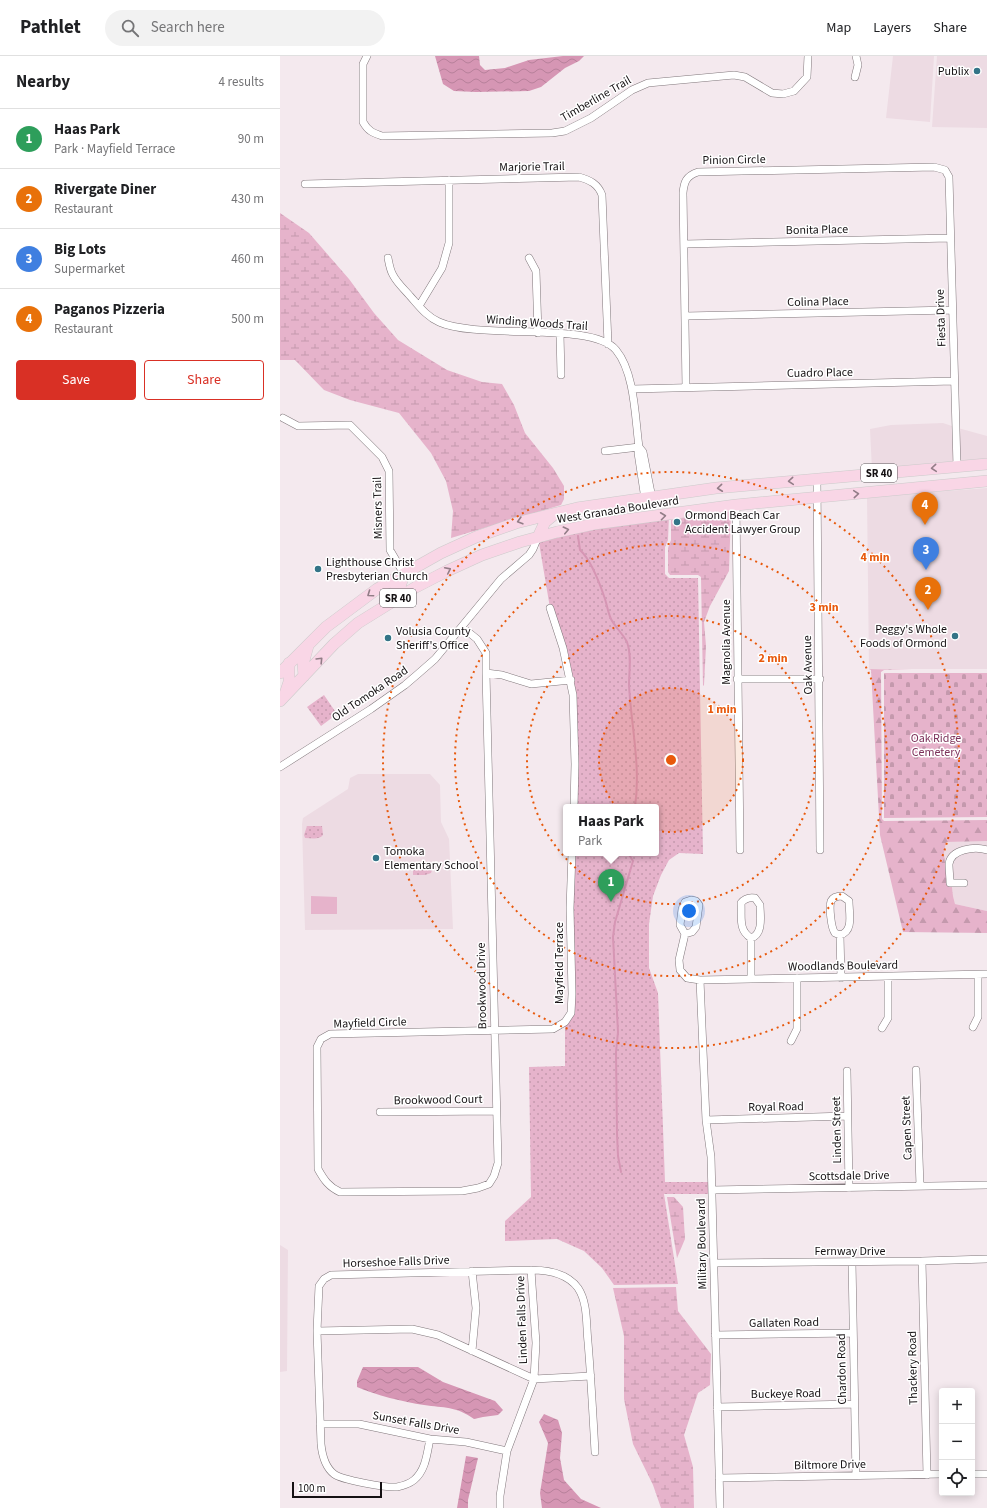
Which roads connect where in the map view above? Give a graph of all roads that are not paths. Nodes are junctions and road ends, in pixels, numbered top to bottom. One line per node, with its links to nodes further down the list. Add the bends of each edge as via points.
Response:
1 (367, 56): 2 (street, Timberline Trail, via 363,64 363,122 372,133 382,136 565,131 648,83 725,75 745,77 772,93 794,92 807,77)
2 (808, 56)
3 (856, 56): 4 (street, via 858,64)
4 (855, 77)
5 (945, 170): 8 (street, Fiesta Drive, via 949,177); 9 (street, Pinion Circle, via 934,167 698,172 684,181)
6 (449, 180): 7 (street, Marjorie Trail); 12 (street, via 449,242 442,268); 17 (street, Marjorie Trail, via 579,177 588,179 599,187 602,195)
7 (305, 184)
8 (950, 238): 9 (street, Bonita Place); 13 (street, Fiesta Drive)
9 (684, 244): 14 (street, Pinion Circle)
10 (388, 258): 12 (street, Winding Woods Trail, via 392,275)
11 (529, 258): 15 (street, via 536,271)
12 (419, 306): 15 (street, Winding Woods Trail, via 428,316 440,323 461,328)
13 (952, 310): 14 (street, Colina Place); 19 (street, Fiesta Drive)
14 (685, 316): 20 (street, Pinion Circle)
15 (538, 333): 16 (street, Winding Woods Trail)
16 (560, 334): 17 (street, Winding Woods Trail, via 581,335); 18 (street)
17 (608, 344): 21 (street, Winding Woods Trail, via 616,350 626,368)
18 (561, 375)
19 (954, 381): 20 (street, Cuadro Place); 26 (street, Fiesta Drive)
20 (686, 387): 21 (street, Cuadro Place)
21 (632, 389): 23 (street, Winding Woods Trail)
22 (283, 418): 37 (street, Misners Trail, via 298,426 350,425 382,457 389,471 390,550)
23 (639, 447): 24 (street); 31 (street, Winding Woods Trail, via 643,452)
24 (605, 451)
25 (987, 464): 26 (main road, West Granada Boulevard / SR 40)
26 (957, 466): 27 (main road, West Granada Boulevard / SR 40, one-way to 27)
27 (817, 479): 29 (main road, West Granada Boulevard / SR 40, one-way to 29); 30 (street, Oak Avenue)
28 (987, 481): 30 (main road, West Granada Boulevard / SR 40, one-way to 28)
29 (758, 484): 31 (main road, West Granada Boulevard / SR 40, one-way to 31); 32 (main road, via 742,493)
30 (818, 498): 32 (main road, West Granada Boulevard / SR 40); 48 (street, Oak Avenue)
31 (649, 499): 33 (main road, West Granada Boulevard / SR 40); 34 (main road, via 641,511)
32 (736, 505): 34 (main road, West Granada Boulevard / SR 40, one-way to 32); 47 (street, Magnolia Avenue)
33 (558, 512): 35 (main road, via 545,522); 36 (main road, West Granada Boulevard / SR 40, one-way to 36, via 495,530)
34 (624, 521): 35 (main road, West Granada Boulevard / SR 40, one-way to 34, via 575,528)
35 (538, 537): 38 (main road, West Granada Boulevard / SR 40, one-way to 35, via 482,555); 41 (street, Old Tomoka Road, via 529,555 501,579)
36 (428, 559): 37 (main road, West Granada Boulevard / SR 40); 38 (main road, via 418,573)
37 (404, 574): 40 (main road, via 400,587); 42 (main road, West Granada Boulevard / SR 40, one-way to 42, via 359,601)
38 (416, 588): 40 (main road, West Granada Boulevard / SR 40)
39 (550, 608): 49 (street)
40 (358, 622): 46 (main road, West Granada Boulevard / SR 40, one-way to 40)
41 (462, 627): 45 (street, Brookwood Drive, via 477,639 486,653); 51 (street, Old Tomoka Road, via 435,658 405,685)
42 (309, 643): 43 (main road, West Granada Boulevard / SR 40); 46 (main road, via 303,664)
43 (289, 663): 44 (main road, West Granada Boulevard / SR 40); 50 (main road, via 289,682)
44 (280, 673)
45 (486, 673): 49 (street, via 531,684); 70 (street, Brookwood Drive)
46 (304, 676): 50 (main road, West Granada Boulevard / SR 40)
47 (737, 679): 48 (street); 53 (street, Magnolia Avenue)
48 (820, 679): 54 (street, Oak Avenue)
49 (571, 680): 52 (street)
50 (282, 700)
51 (280, 767)
52 (574, 804)
53 (740, 850)
54 (820, 850)
55 (987, 850): 57 (street, via 963,850 954,855 949,863 950,884)
56 (572, 856): 70 (street, Mayfield Terrace, via 571,1013 565,1022 553,1029)
57 (964, 883)
58 (685, 934): 67 (street, via 679,960 680,970 687,978)
59 (840, 935): 59 (street, via 845,934 850,927 849,901 842,896 834,898 831,902 831,926 835,933); 65 (street)
60 (751, 938): 60 (street, via 759,931 760,905 755,898 749,898 742,903 742,927 744,933); 66 (street)
61 (987, 974): 62 (street, Woodlands Boulevard)
62 (978, 975): 63 (street, Woodlands Boulevard); 69 (street, via 978,1017)
63 (888, 977): 65 (street, Woodlands Boulevard); 68 (street, via 888,1018)
64 (797, 978): 65 (street, Woodlands Boulevard); 66 (street, Woodlands Boulevard); 71 (street, via 797,1029)
65 (841, 978)
66 (751, 979): 67 (street, Woodlands Boulevard)
67 (700, 980): 77 (street, Military Boulevard)
68 (882, 1028)
69 (973, 1028)
70 (494, 1030): 74 (street, Brookwood Drive); 78 (street, Mayfield Circle, via 330,1034 321,1039 317,1047 318,1169)
71 (791, 1041)
72 (916, 1070): 80 (street, Capen Street)
73 (847, 1071): 76 (street, Linden Street)
74 (496, 1111): 75 (street, Brookwood Court); 78 (street, Brookwood Drive, via 498,1163 489,1184 462,1191 340,1192)
75 (380, 1112)
76 (848, 1116): 77 (street, Royal Road); 81 (street, Linden Street)
77 (706, 1120): 82 (street, Military Boulevard)
78 (325, 1181)
79 (987, 1184): 80 (street, Scottsdale Drive)
80 (920, 1186): 81 (street, Scottsdale Drive)
81 (849, 1188): 82 (street, Scottsdale Drive)
82 (712, 1190): 86 (street, Military Boulevard)
83 (987, 1259): 85 (street, Fernway Drive)
84 (852, 1262): 85 (street, Fernway Drive); 86 (street, Fernway Drive); 90 (street, Chardon Road)
85 (922, 1262): 101 (street, Thackery Road)
86 (714, 1263): 91 (street, Military Boulevard)
87 (531, 1270): 88 (street, Horseshoe Falls Drive); 93 (street, Horseshoe Falls Drive, via 557,1273 569,1279 577,1288 584,1301); 94 (street, Linden Falls Drive, via 536,1343)
88 (472, 1271): 89 (street, Horseshoe Falls Drive, via 332,1275 324,1279 320,1286); 92 (street, via 476,1308)
89 (317, 1331): 92 (street, via 412,1329 438,1335); 97 (street, Horseshoe Falls Drive)
90 (853, 1333): 91 (street, Gallaten Road); 95 (street, Chardon Road)
91 (715, 1335): 96 (street, Military Boulevard)
92 (472, 1351): 94 (street)
93 (591, 1376): 94 (street); 100 (street, Horseshoe Falls Drive)
94 (534, 1379): 99 (street, Linden Falls Drive)
95 (854, 1404): 96 (street, Buckeye Road); 105 (street, Chardon Road)
96 (717, 1406): 106 (street, Military Boulevard)
97 (320, 1424): 98 (street, Sunset Falls Drive, via 360,1424); 98 (street, Horseshoe Falls Drive, via 322,1453 334,1474 384,1486 396,1487 413,1480 424,1467)
98 (430, 1439): 99 (street, Sunset Falls Drive, via 466,1442)
99 (507, 1451): 107 (street, Linden Falls Drive)
100 (595, 1452)
101 (927, 1474): 102 (street, Biltmore Drive); 105 (street, Biltmore Drive)
102 (939, 1474)
103 (975, 1474): 104 (street)
104 (987, 1474)
105 (856, 1476): 106 (street, Biltmore Drive)
106 (719, 1478): 108 (street, Military Boulevard)
107 (500, 1508)
108 (720, 1508)

